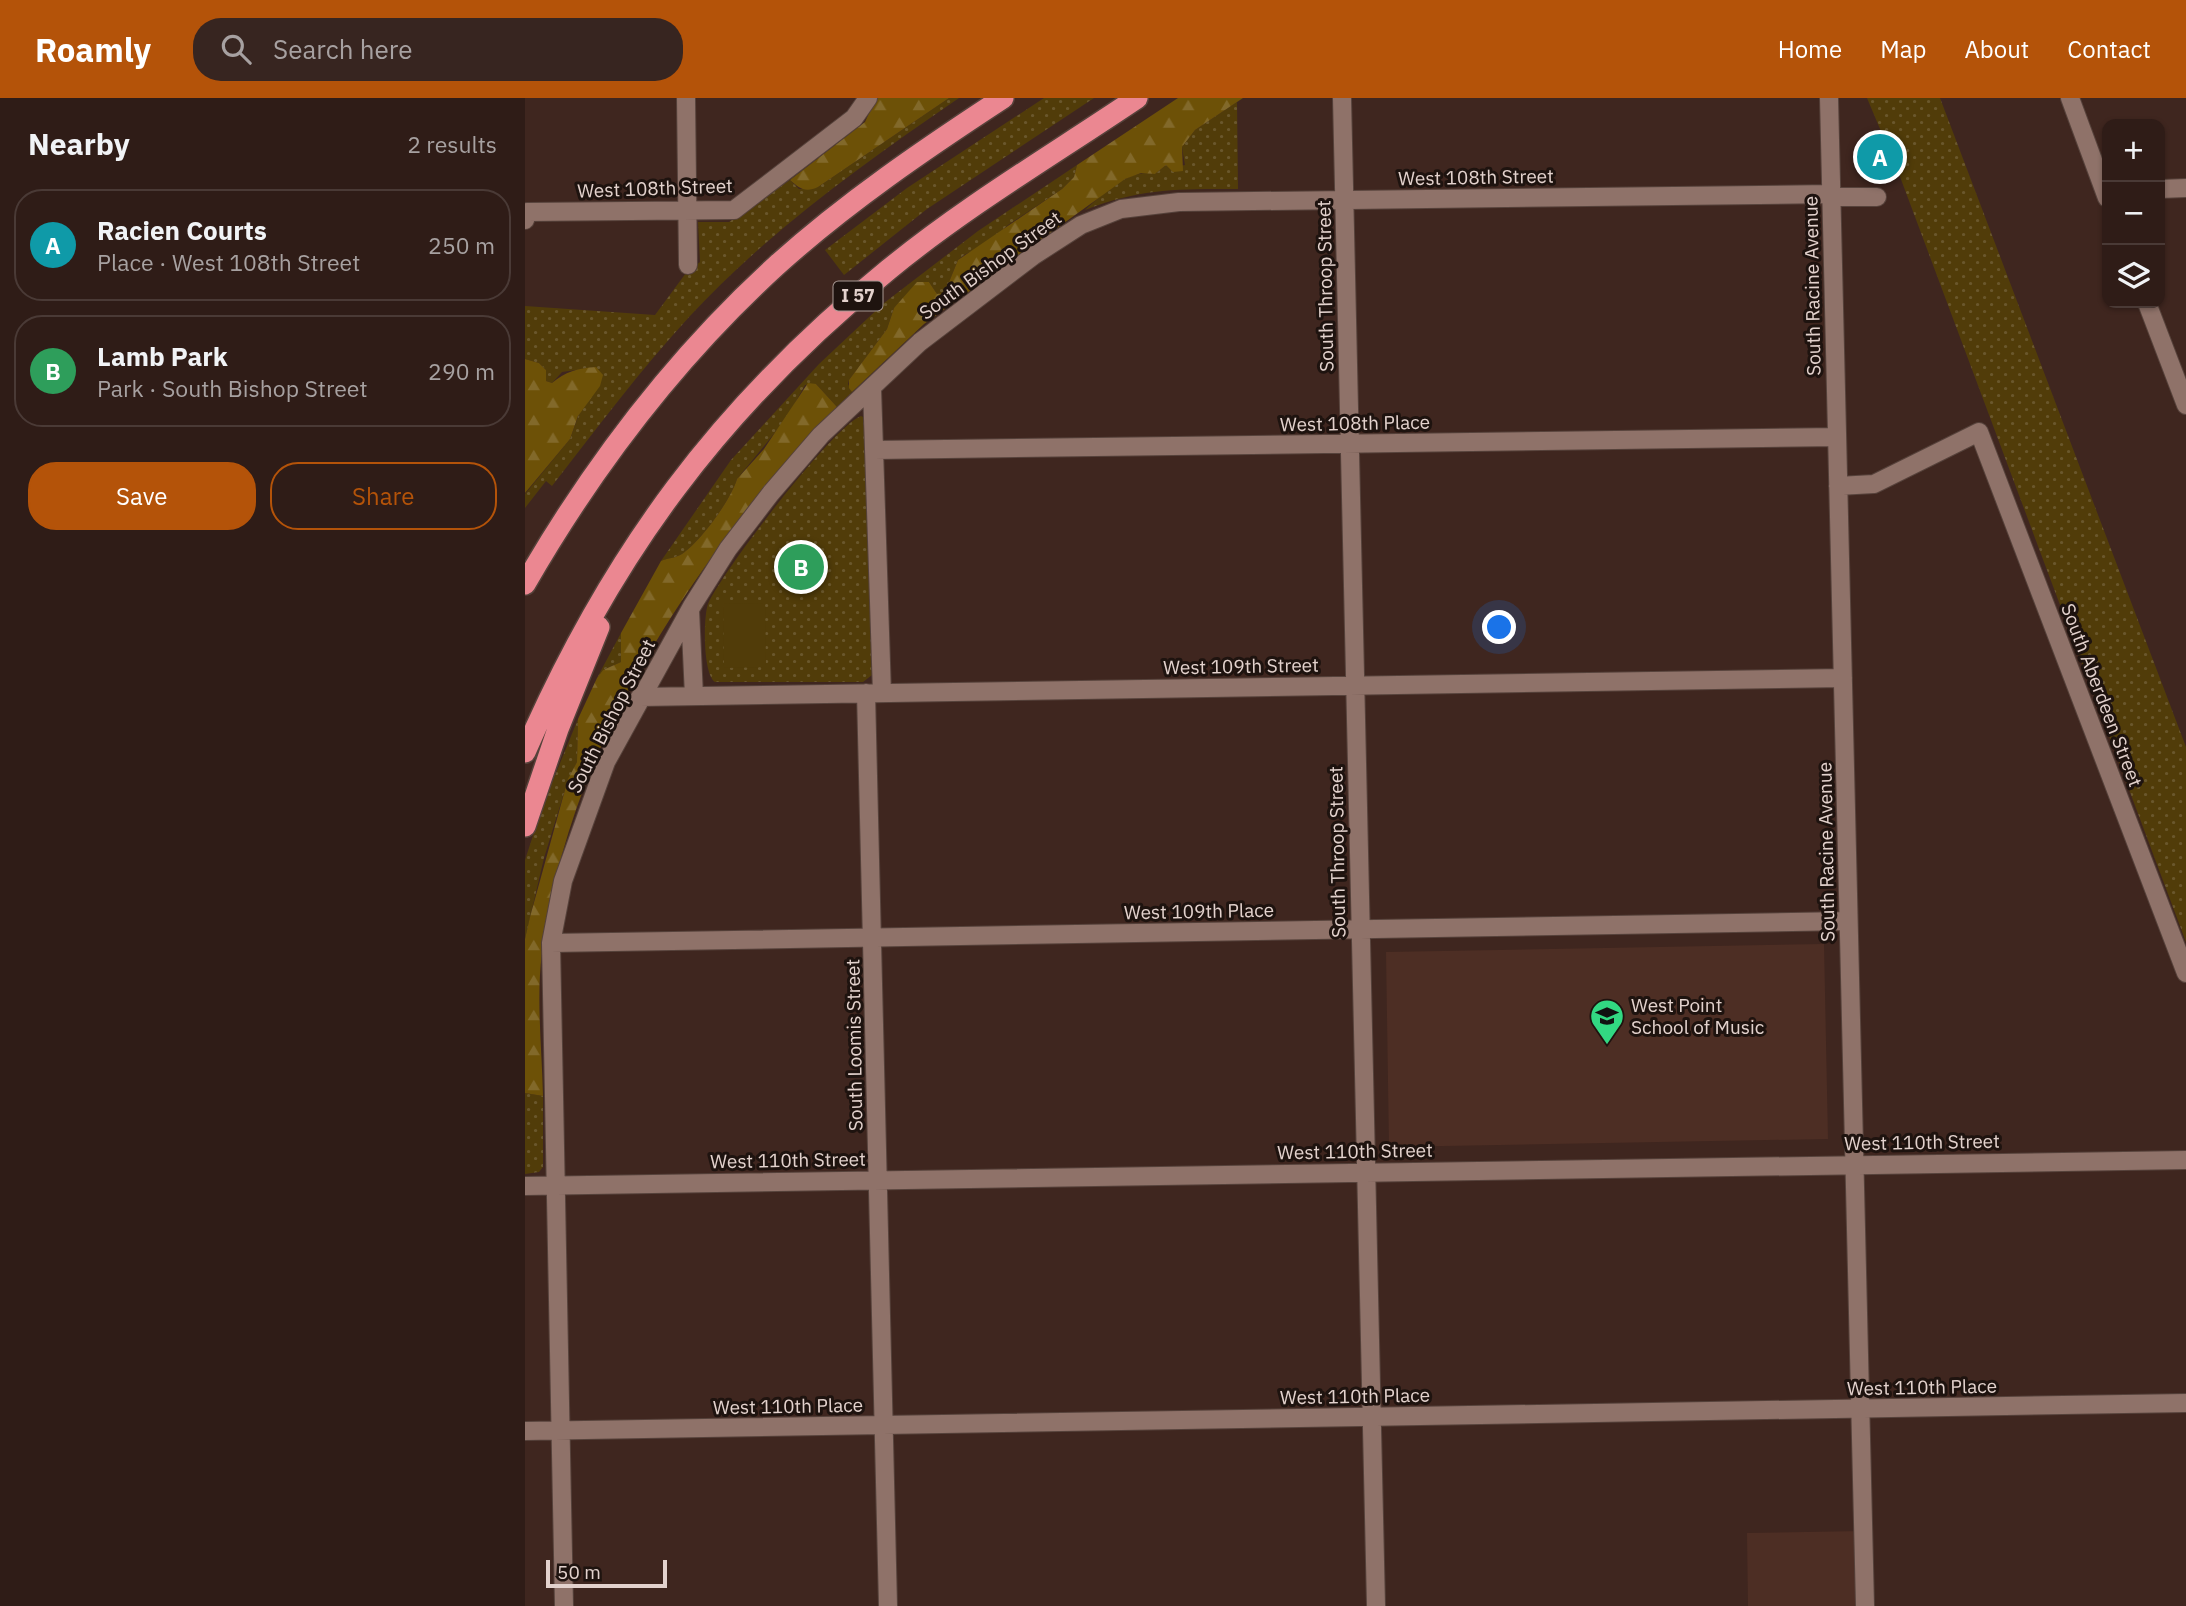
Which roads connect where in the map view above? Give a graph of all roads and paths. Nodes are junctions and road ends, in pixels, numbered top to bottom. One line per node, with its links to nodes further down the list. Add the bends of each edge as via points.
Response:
1 (685, 98): 15 (street)
2 (867, 98): 15 (street, West 108th Street, via 854,118 744,205 734,210)
3 (1003, 98): 26 (highway, via 845,208 777,265 695,347 611,449)
4 (1137, 98): 25 (highway, I 57, via 952,221 802,345 712,438)
5 (1342, 98): 13 (street, South Throop Street)
6 (1829, 98): 11 (street, South Racine Avenue)
7 (2070, 98): 8 (street)
8 (2102, 182)
9 (2186, 188): 10 (street)
10 (2165, 189)
11 (1831, 196): 12 (street, West 108th Street); 13 (street, West 108th Street); 21 (street, South Racine Avenue)
12 (1877, 197)
13 (1344, 199): 14 (street, West 108th Street, via 1179,202); 22 (street, South Throop Street)
14 (1121, 209): 19 (street, South Bishop Street, via 1081,225 973,299)
15 (688, 210): 16 (street, West 108th Street); 17 (street)
16 (526, 216)
17 (688, 265)
18 (2149, 308): 20 (street)
19 (872, 388): 23 (street, South Loomis Street); 27 (street, South Bishop Street, via 821,435 771,493)
20 (2186, 405)
21 (1837, 437): 22 (street, West 108th Place); 24 (street, South Racine Avenue)
22 (1349, 444): 23 (street, West 108th Place); 29 (street, South Throop Street)
23 (874, 450): 30 (street, South Loomis Street)
24 (1838, 486): 28 (street, South Racine Avenue); 39 (street, South Aberdeen Street, via 1874,484 1979,432)
25 (630, 550): 33 (highway, I 57, via 587,624); 34 (highway, via 558,729)
26 (528, 576)
27 (690, 610): 31 (street); 32 (street, South Bishop Street)
28 (1843, 678): 29 (street, West 109th Street); 35 (street, South Racine Avenue)
29 (1355, 685): 30 (street, West 109th Street); 36 (street, South Throop Street)
30 (874, 693): 31 (street, West 109th Street); 37 (street, South Loomis Street)
31 (694, 696): 32 (street, West 109th Street)
32 (640, 697): 38 (street, South Bishop Street, via 606,762 582,823 563,881)
33 (525, 752)
34 (525, 826)
35 (1848, 921): 36 (street, West 109th Place); 41 (street, South Racine Avenue)
36 (1360, 929): 37 (street, West 109th Place); 42 (street, South Throop Street)
37 (872, 938): 38 (street, West 109th Place); 43 (street, South Loomis Street)
38 (551, 943): 45 (street, South Bishop Street)
39 (2186, 973)
40 (2186, 1160): 41 (street, West 110th Street)
41 (1854, 1164): 42 (street, West 110th Street); 47 (street, South Racine Avenue)
42 (1366, 1172): 43 (street, West 110th Street); 48 (street, South Throop Street)
43 (878, 1179): 45 (street, West 110th Street); 49 (street, South Loomis Street)
44 (525, 1186): 45 (street, West 110th Street)
45 (554, 1186): 50 (street, South Bishop Street)
46 (2186, 1403): 47 (street, West 110th Place)
47 (1860, 1409): 48 (street, West 110th Place); 55 (street, South Racine Avenue)
48 (1371, 1417): 49 (street, West 110th Place); 54 (street, South Throop Street)
49 (883, 1425): 50 (street, West 110th Place); 53 (street, South Loomis Street)
50 (560, 1430): 51 (street, West 110th Place); 52 (street, South Bishop Street)
51 (525, 1431)
52 (564, 1606)
53 (888, 1606)
54 (1376, 1606)
55 (1865, 1606)

